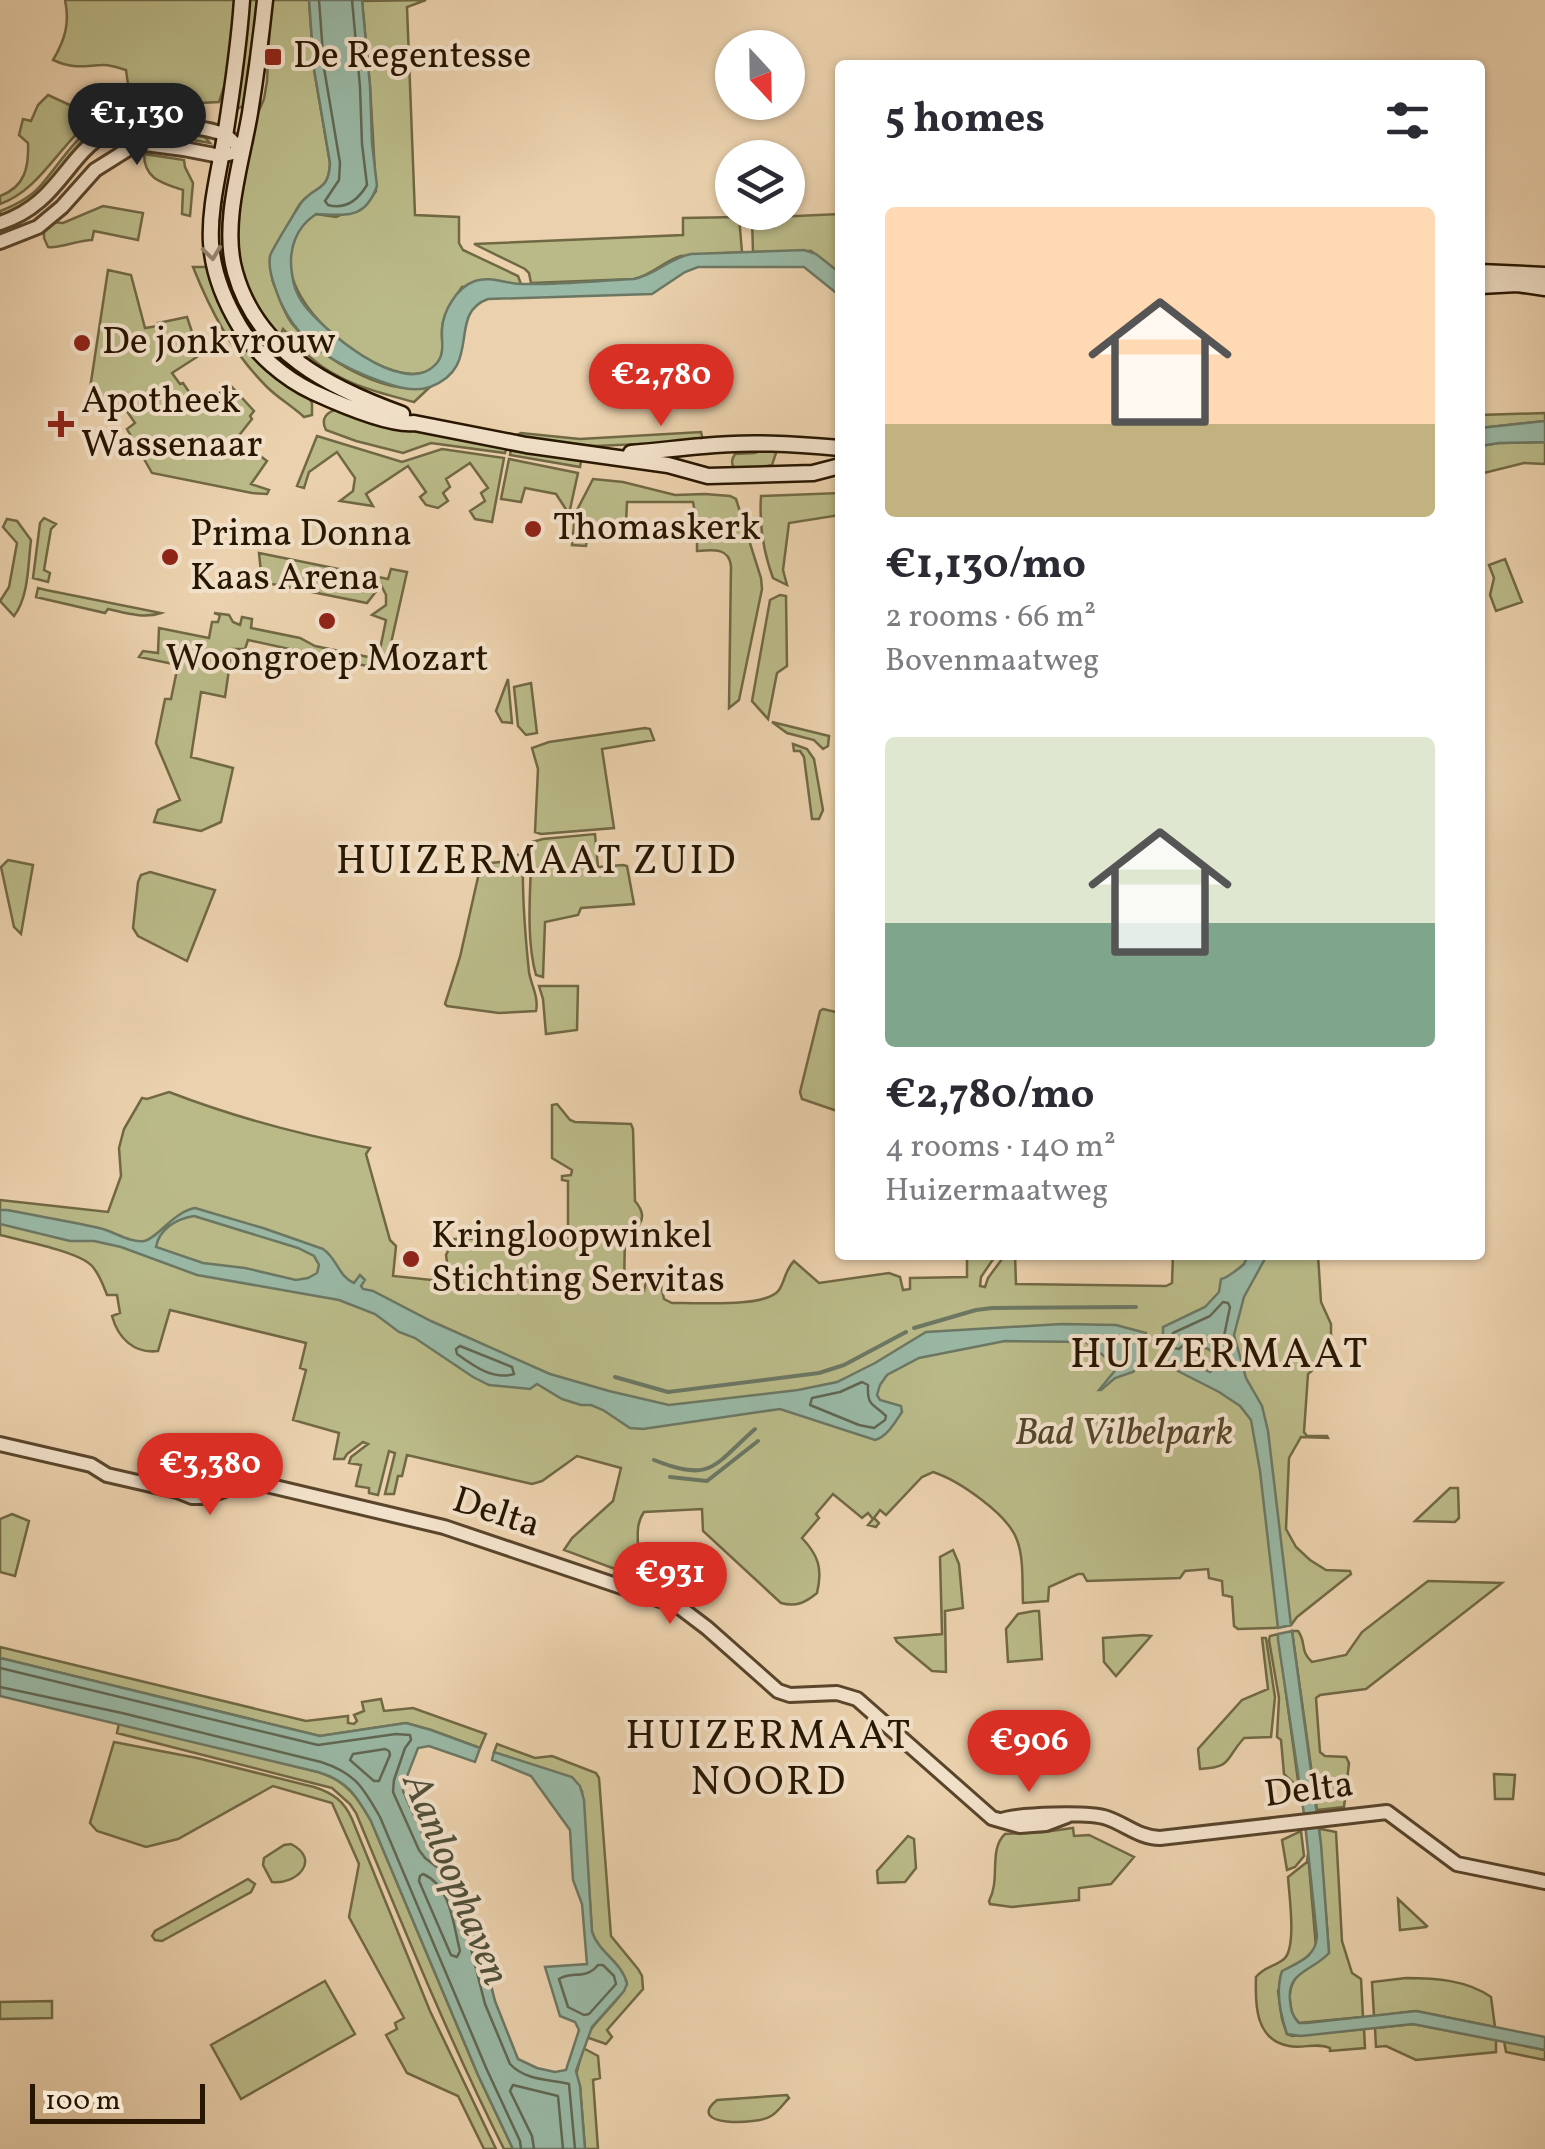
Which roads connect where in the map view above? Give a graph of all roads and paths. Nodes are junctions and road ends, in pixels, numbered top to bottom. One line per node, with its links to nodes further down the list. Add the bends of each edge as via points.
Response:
1 (242, 0): 3 (main road)
2 (264, 0): 4 (main road)
3 (225, 135): 4 (street); 5 (main road); 6 (street, via 154,122 114,130 87,146 33,208)
4 (242, 150): 5 (street); 12 (main road, via 231,222 234,270 259,323)
5 (220, 156): 7 (street, via 145,144 130,148 95,170 45,222); 14 (main road, one-way to 14, via 210,214 216,280 258,351 292,380)
6 (0, 224)
7 (0, 242)
8 (1485, 272): 9 (main road)
9 (1545, 274)
10 (1485, 286): 11 (main road)
11 (1545, 288)
12 (317, 377): 13 (main road); 14 (main road)
13 (356, 396): 14 (main road); 15 (main road)
14 (328, 398): 15 (main road)
15 (414, 422): 19 (main road)
16 (786, 444): 17 (main road); 18 (main road); 21 (main road)
17 (723, 446): 19 (main road); 22 (main road)
18 (835, 448)
19 (600, 454): 22 (main road)
20 (835, 467): 21 (main road)
21 (785, 474): 22 (main road)
22 (722, 476)
23 (0, 1444): 24 (street, Delta, via 177,1491 247,1477 444,1527 678,1606 778,1691 857,1699 999,1821 1091,1814 1160,1838 1388,1812 1457,1864)
24 (1545, 1882)

